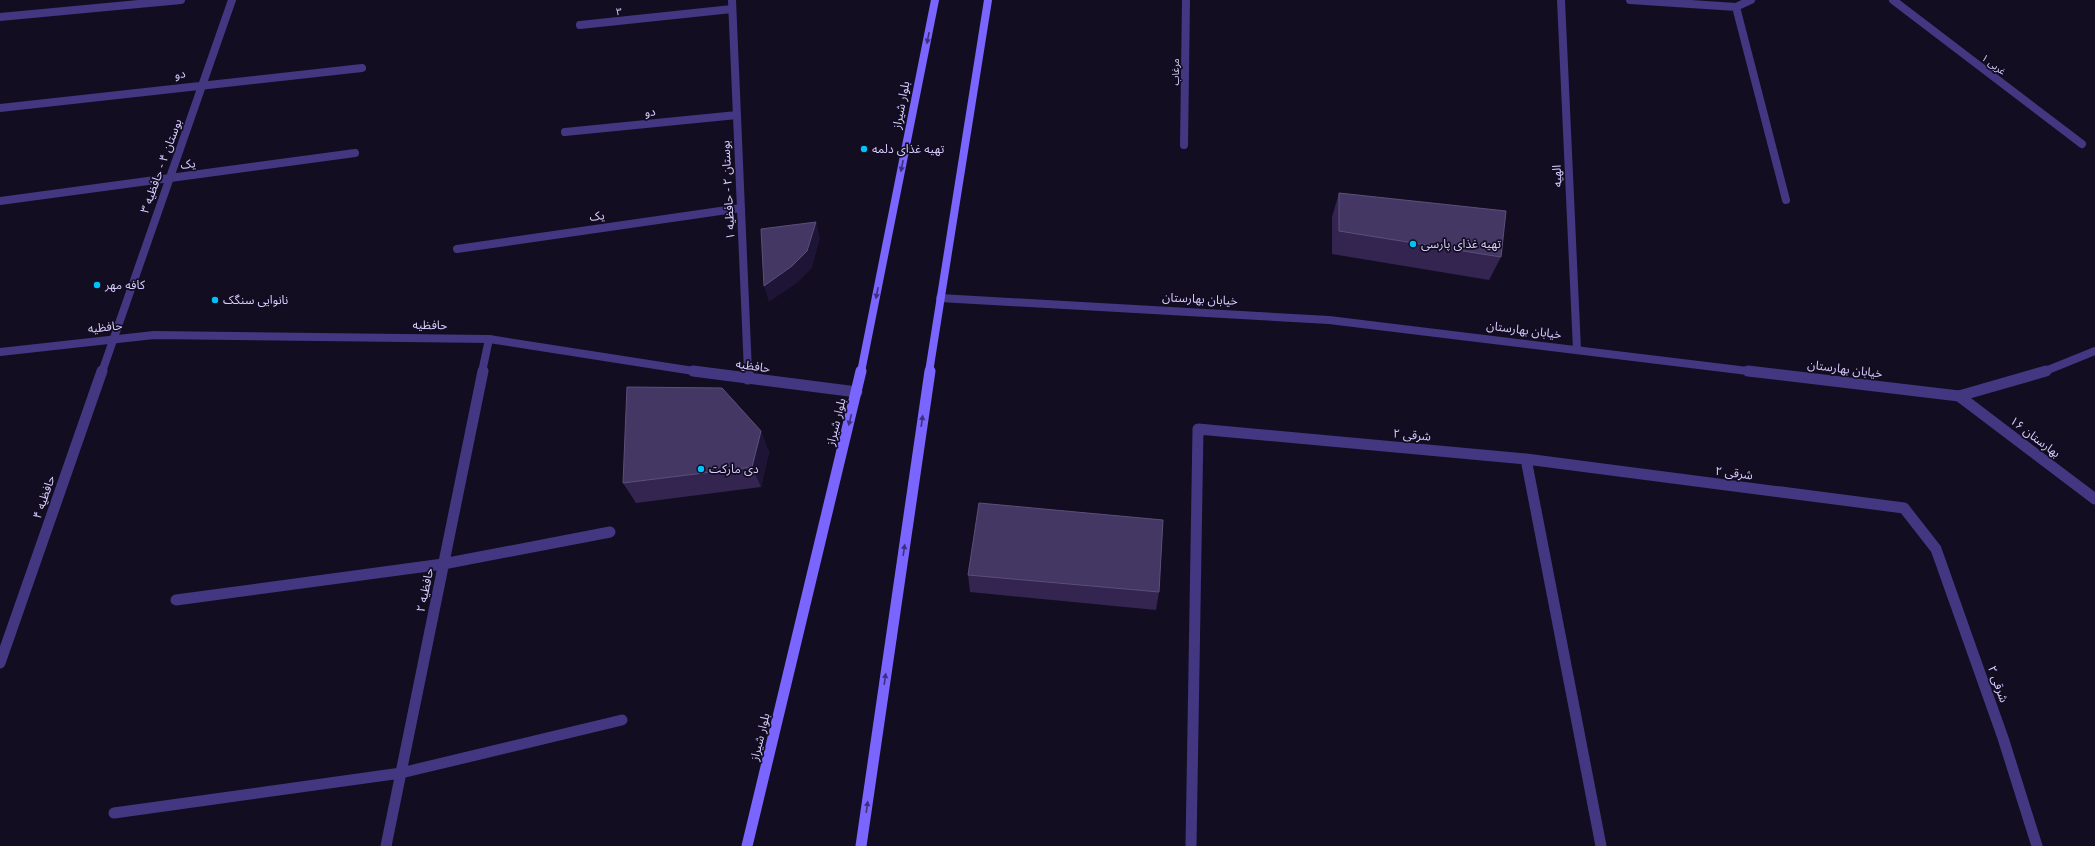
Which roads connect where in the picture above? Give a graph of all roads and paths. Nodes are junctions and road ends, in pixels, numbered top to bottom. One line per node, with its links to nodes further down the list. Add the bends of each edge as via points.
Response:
1 (181, 0): 14 (street)
2 (232, 0): 17 (street, بوستان ۴ - حافظیه ۳)
3 (732, 0): 13 (street, بوستان ۲ - حافظیه ۱)
4 (935, 0): 36 (main road, بلوار شیراز, one-way to 36)
5 (988, 0): 29 (main road)
6 (1186, 0): 22 (street, مرغاب)
7 (1561, 0): 32 (street, الهیه)
8 (1630, 0): 12 (street)
9 (1725, 0): 12 (street)
10 (1751, 0): 12 (street)
11 (1893, 0): 21 (street, ۱ غربی)
12 (1736, 7): 25 (street)
13 (732, 9): 15 (street, ۳); 19 (street, بوستان ۲ - حافظیه ۱)
14 (0, 18)
15 (580, 25)
16 (362, 68): 17 (street, دو)
17 (204, 84): 18 (street, دو); 24 (street, بوستان ۴ - حافظیه ۳)
18 (0, 108)
19 (737, 115): 20 (street, دو); 27 (street, بوستان ۲ - حافظیه ۱)
20 (566, 132)
21 (2082, 144)
22 (1184, 145)
23 (355, 153): 24 (street, یک)
24 (168, 179): 26 (street, یک); 30 (street, بوستان ۴ - حافظیه ۳)
25 (1786, 200)
26 (0, 201)
27 (741, 208): 28 (street, یک); 35 (street, بوستان ۲ - حافظیه ۱)
28 (457, 248)
29 (940, 298): 32 (street, خیابان بهارستان, via 1329,320); 49 (main road, one-way to 29)
30 (112, 339): 31 (street, حافظیه, via 154,335); 34 (street, حافظیه); 43 (street, حافظیه ۴)
31 (488, 339): 35 (street, حافظیه); 41 (street, حافظیه ۲)
32 (1577, 350): 37 (street, خیابان بهارستان)
33 (2095, 351): 37 (street, خیابان بهارستان, via 2042,372)
34 (0, 352)
35 (748, 378): 36 (street, حافظیه)
36 (857, 392): 48 (main road, بلوار شیراز, one-way to 48)
37 (1959, 396): 39 (street, بهارستان ۱۶)
38 (1526, 459): 50 (street, ۲ شرقی, via 1198,429); 51 (street); 52 (street, ۲ شرقی, via 1904,508 1936,549 2003,738)
39 (2095, 499)
40 (610, 532): 41 (street)
41 (443, 564): 42 (street); 45 (street, حافظیه ۲)
42 (176, 600)
43 (0, 663)
44 (622, 720): 45 (street)
45 (400, 773): 46 (street); 47 (street, حافظیه ۲)
46 (114, 813)
47 (386, 846)
48 (747, 846)
49 (861, 846)
50 (1191, 846)
51 (1601, 846)
52 (2037, 846)

